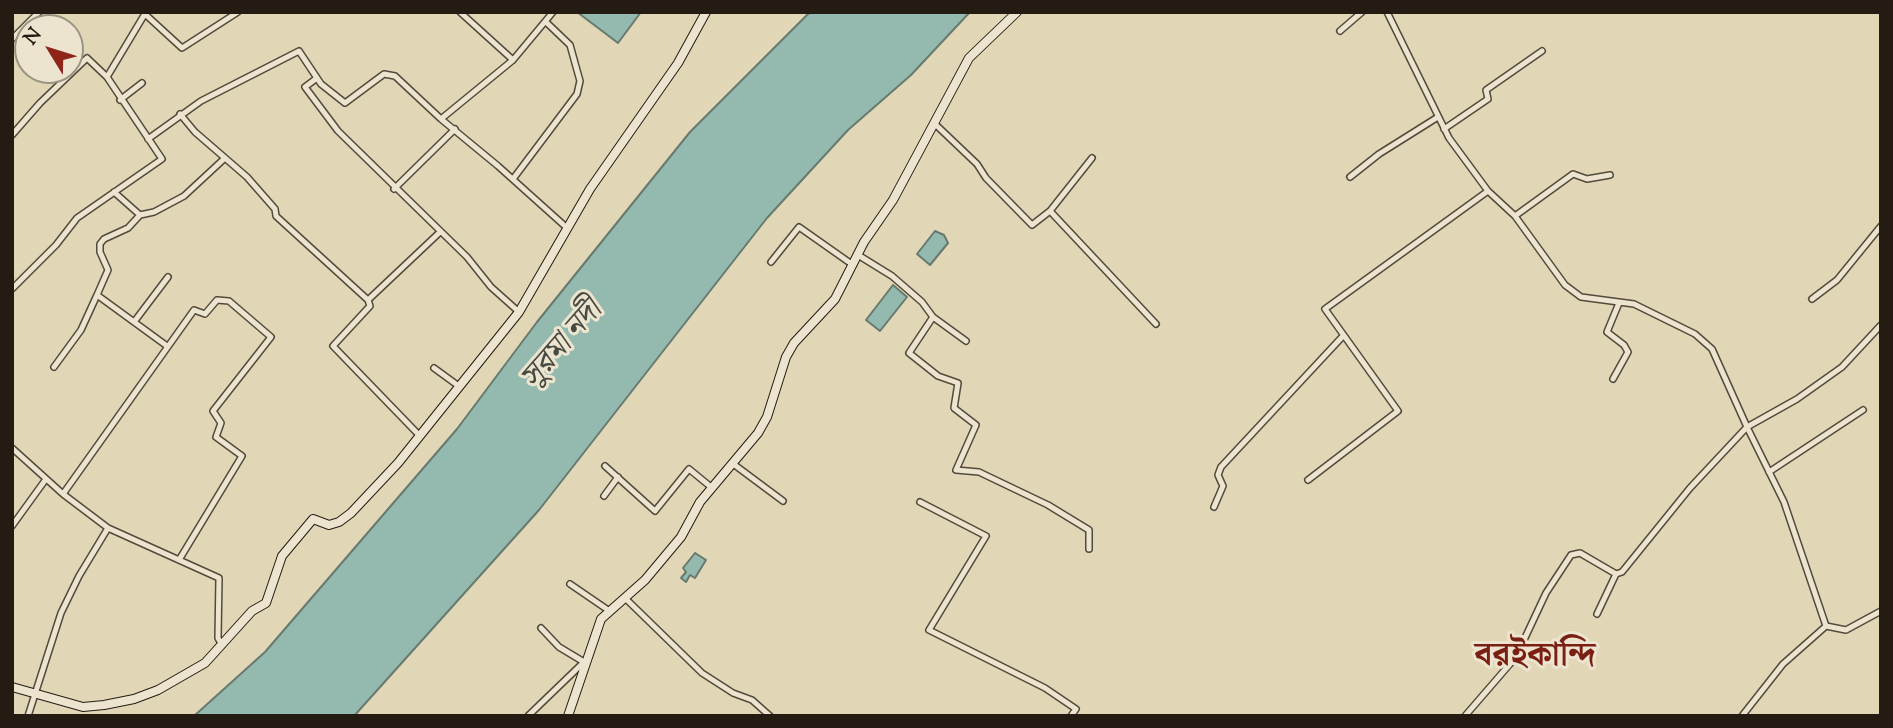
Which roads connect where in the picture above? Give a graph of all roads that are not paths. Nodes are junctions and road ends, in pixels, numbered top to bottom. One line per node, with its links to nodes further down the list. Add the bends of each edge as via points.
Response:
1 (39, 12): 12 (street)
2 (238, 12): 9 (street, via 182,48)
3 (460, 12): 14 (street)
4 (553, 12): 10 (street)
5 (706, 12): 39 (street, via 678,63)
6 (1017, 12): 22 (street, via 969,58)
7 (1362, 12): 11 (street)
8 (1387, 12): 20 (street)
9 (146, 14): 15 (street)
10 (546, 22): 14 (street); 31 (street, via 570,45 580,81 577,94)
11 (1339, 31)
12 (12, 39)
13 (1542, 51): 23 (street, via 1486,90 1488,99)
14 (513, 60): 21 (street)
15 (107, 78): 18 (street); 25 (street, via 87,58)
16 (317, 78): 19 (street, via 299,51); 21 (street, via 345,103 391,73); 32 (street, via 305,87 338,131)
17 (142, 83): 18 (street)
18 (120, 100): 26 (street)
19 (180, 114): 26 (street); 27 (street)
20 (1438, 117): 23 (street); 30 (street)
21 (441, 119): 24 (street)
22 (935, 124): 35 (street, via 1032,225); 41 (street)
23 (1444, 129): 33 (street)
24 (455, 130): 31 (street); 32 (street)
25 (12, 135)
26 (148, 139): 34 (street, via 162,159)
27 (225, 158): 36 (street, via 184,196); 48 (street, via 275,209 276,216)
28 (1091, 159): 35 (street)
29 (1610, 175): 37 (street, via 1587,179 1573,174)
30 (1350, 177)
31 (513, 179): 39 (street)
32 (394, 189): 40 (street)
33 (1488, 191): 37 (street); 55 (street, via 1327,306 1325,312)
34 (114, 192): 36 (street); 45 (street, via 77,218)
35 (1050, 211): 53 (street)
36 (140, 215): 46 (street, via 100,244 108,270)
37 (1515, 216): 49 (street, via 1565,285 1581,297)
38 (1881, 226): 47 (street, via 1837,281)
39 (566, 227): 50 (street)
40 (439, 233): 48 (street); 50 (street)
41 (858, 255): 43 (street); 51 (street, via 892,276)
42 (771, 262): 43 (street, via 799,227)
43 (853, 265): 66 (street, via 835,299 794,343 780,368 763,426)
44 (169, 277): 52 (street)
45 (12, 289)
46 (97, 295): 52 (street); 58 (street, via 82,330)
47 (1812, 299)
48 (368, 300): 64 (street, via 370,306 333,346)
49 (1619, 303): 60 (street, via 1607,332 1628,352); 63 (street, via 1653,312 1695,334 1712,349)
50 (519, 312): 61 (street)
51 (933, 317): 56 (street); 80 (street, via 909,353 938,376 958,383 954,408 976,425 956,470 979,472 1048,505 1089,530)
52 (134, 323): 57 (street)
53 (1156, 324)
54 (1881, 325): 63 (street, via 1842,367)
55 (1343, 336): 71 (street, via 1398,411); 77 (street, via 1221,467 1218,475 1223,486)
56 (966, 341)
57 (167, 346): 73 (street); 81 (street, via 194,310 205,314 220,299 229,301 271,337 213,411 221,423 216,437 242,456)
58 (54, 367)
59 (434, 368): 61 (street)
60 (1613, 379)
61 (460, 387): 64 (street)
62 (1863, 410): 68 (street)
63 (1747, 427): 68 (street); 82 (street)
64 (419, 435): 90 (street, via 345,517 329,525 313,519 282,556 266,603 252,611)
65 (12, 448): 70 (street)
66 (732, 463): 72 (street); 75 (street)
67 (605, 466): 69 (street)
68 (1769, 472): 88 (street, via 1784,502)
69 (618, 477): 72 (street, via 655,511 689,469); 74 (street)
70 (46, 479): 73 (street); 78 (street)
71 (1308, 480)
72 (711, 487): 84 (street, via 681,537)
73 (63, 494): 79 (street)
74 (604, 496)
75 (783, 501)
76 (920, 502): 98 (street, via 986,537 929,630 1045,688 1076,709)
77 (1214, 507)
78 (12, 526)
79 (108, 528): 81 (street); 93 (street, via 61,613)
80 (1089, 549)
81 (179, 559): 90 (street, via 220,579)
82 (1616, 574): 87 (street); 99 (street, via 1580,553 1571,555 1546,593 1516,657)
83 (570, 583): 85 (street)
84 (625, 598): 85 (street); 97 (street, via 702,673)
85 (608, 610): 91 (street)
86 (1881, 611): 88 (street, via 1846,630)
87 (1597, 614)
88 (1826, 626): 100 (street, via 1783,664)
89 (541, 628): 91 (street)
90 (222, 645): 93 (street, via 183,678 134,699 83,707)
91 (584, 662): 95 (street); 96 (street, via 587,665)
92 (12, 687): 93 (street)
93 (34, 695): 94 (street)
94 (28, 716)
95 (528, 716)
96 (568, 716)
97 (770, 716)
98 (1071, 716)
99 (1465, 716)
100 (1742, 716)

